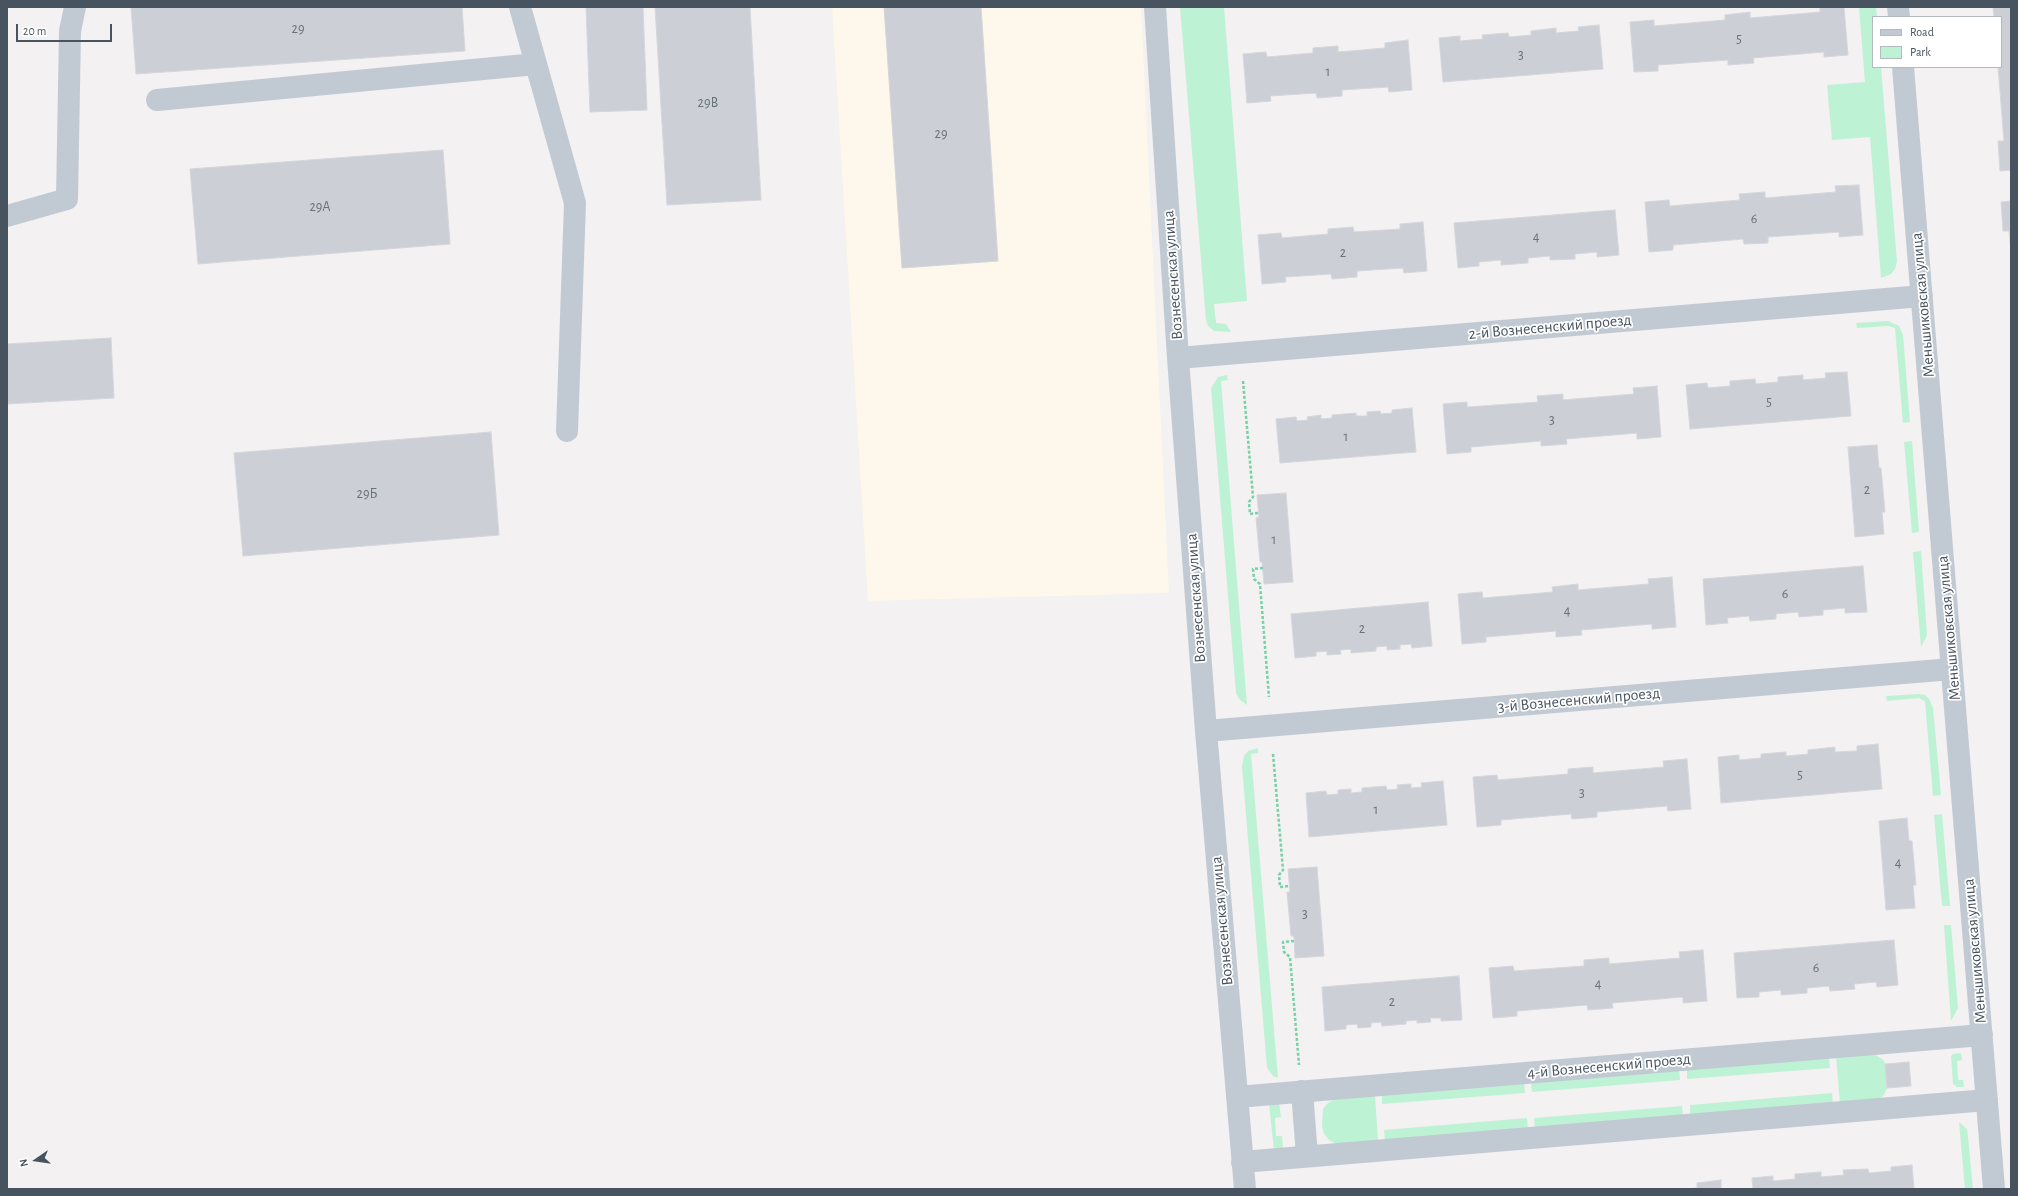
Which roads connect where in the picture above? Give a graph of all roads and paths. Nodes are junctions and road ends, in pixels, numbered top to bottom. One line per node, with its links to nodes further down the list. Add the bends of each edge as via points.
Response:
1 (75, 7): 7 (street, via 70,31 67,199)
2 (520, 7): 4 (street)
3 (1155, 7): 9 (street, Вознесенская улица)
4 (536, 64): 6 (street); 11 (street, via 575,203)
5 (1903, 68): 8 (street, Меньшиковская улица)
6 (157, 100)
7 (7, 216)
8 (1922, 296): 9 (street, 2-й Вознесенский проезд); 14 (street, Меньшиковская улица)
9 (1178, 358): 16 (street, Вознесенская улица)
10 (1242, 378): 12 (path, via 1253,497 1249,502 1250,514)
11 (567, 431)
12 (1258, 514)
13 (1263, 568): 15 (path, via 1253,569 1254,578 1260,584)
14 (1952, 669): 16 (street, 3-й Вознесенский проезд); 20 (street, Меньшиковская улица)
15 (1270, 700)
16 (1206, 730): 22 (street, Вознесенская улица)
17 (1273, 752): 18 (path, via 1283,870 1279,875 1280,887)
18 (1289, 886)
19 (1294, 941): 21 (path, via 1283,942 1284,952 1290,957)
20 (1982, 1035): 21 (street, 4-й Вознесенский проезд); 23 (street, Меньшиковская улица)
21 (1302, 1091): 22 (street, 4-й Вознесенский проезд); 24 (street)
22 (1236, 1097): 25 (street, Вознесенская улица)
23 (1987, 1100): 24 (street); 27 (street, Меньшиковская улица)
24 (1307, 1156): 25 (street)
25 (1242, 1162): 26 (street, Вознесенская улица)
26 (1245, 1189)
27 (1994, 1189)

